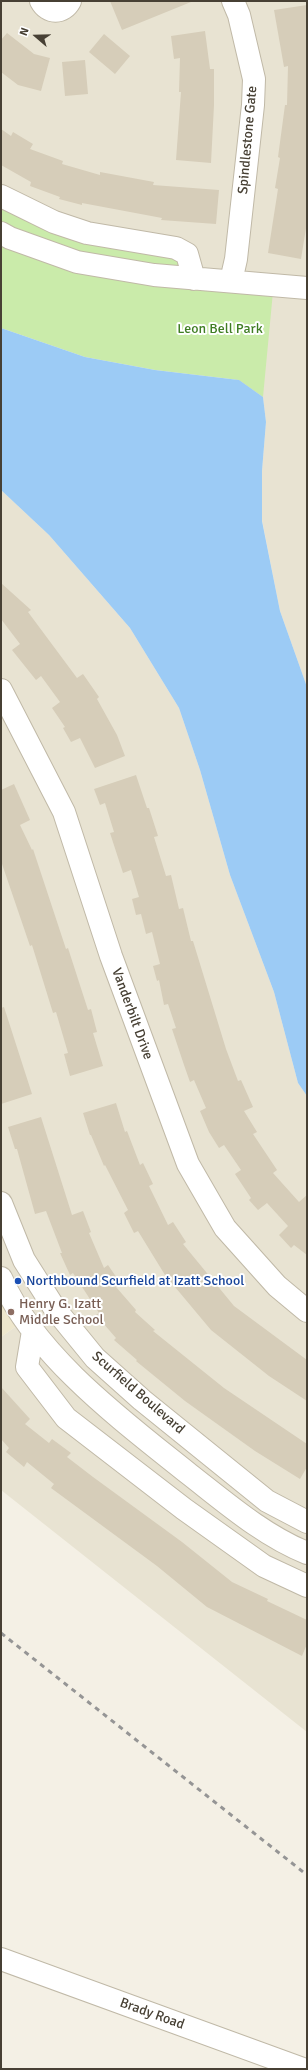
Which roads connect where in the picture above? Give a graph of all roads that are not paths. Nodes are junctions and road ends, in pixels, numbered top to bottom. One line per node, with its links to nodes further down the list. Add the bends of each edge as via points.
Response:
1 (41, 1): 2 (street, via 47,9 58,11 66,7)
2 (70, 1)
3 (233, 1): 7 (street, Spindlestone Gate, via 239,15 254,79 237,251)
4 (1, 196): 6 (street, via 54,222 87,233 176,248 187,254)
5 (1, 233): 6 (street, via 77,262)
6 (194, 279): 7 (street)
7 (231, 281): 8 (street)
8 (307, 288)
9 (1, 690): 12 (street, Vanderbilt Drive, via 64,812 111,956 188,1164 225,1228 277,1286)
10 (1, 1203): 14 (street, Scurfield Boulevard, via 24,1260 55,1309 95,1358 142,1400 267,1500)
11 (1, 1278): 13 (street, Scurfield Boulevard)
12 (307, 1311)
13 (33, 1331): 15 (street, Scurfield Boulevard, via 110,1410 255,1524); 16 (street, via 26,1367 66,1418 184,1509 264,1566)
14 (307, 1522)
15 (307, 1553)
16 (307, 1586)
17 (1, 1959): 18 (street, Brady Road)
18 (303, 2069)

